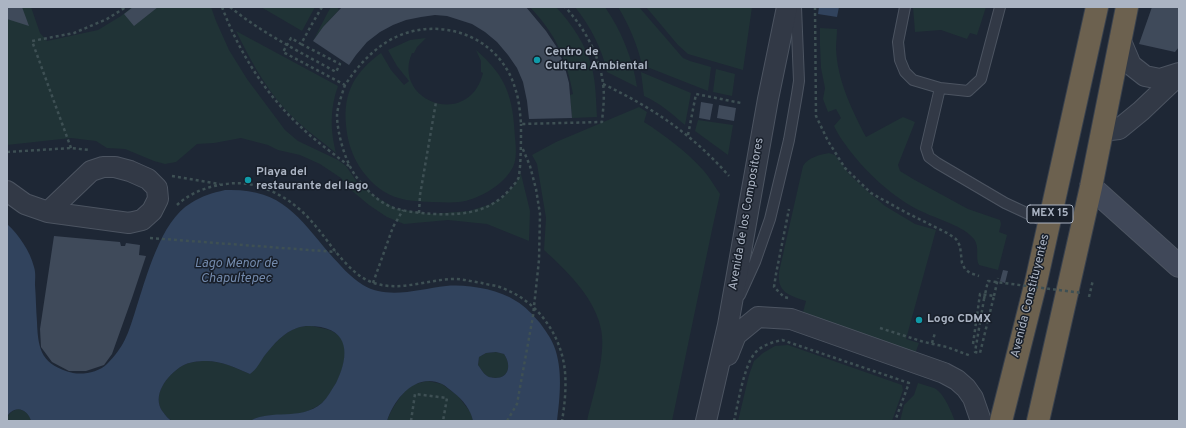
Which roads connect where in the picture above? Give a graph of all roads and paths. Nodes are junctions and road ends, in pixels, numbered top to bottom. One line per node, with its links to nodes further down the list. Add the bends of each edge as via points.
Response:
1 (126, 7): 26 (path, via 107,19 74,33 32,41)
2 (222, 7): 27 (path, via 242,51 278,104 301,128)
3 (230, 7): 15 (path)
4 (322, 7): 14 (path)
5 (565, 7): 17 (path, via 591,45)
6 (787, 7): 47 (street, Avenida de los Compositores)
7 (796, 7): 47 (lane, via 799,81 789,140 770,219)
8 (815, 7): 40 (path, via 816,116 828,141 845,168 871,193 956,239 960,246 964,269)
9 (905, 7): 19 (lane, via 898,42 900,60 905,72 913,80)
10 (1000, 7): 19 (lane, via 981,80 968,91)
11 (1097, 7): 36 (highway, Avenida Constituyentes / MEX 15)
12 (1126, 7): 13 (highway, MEX 15)
13 (1120, 39): 16 (street, via 1131,66 1145,76 1160,79); 23 (highway, MEX 15)
14 (302, 44): 15 (path, via 291,38); 15 (path, via 340,64 336,72)
15 (287, 45): 18 (path, via 283,52)
16 (1179, 74): 23 (street, via 1119,129)
17 (603, 84): 22 (path, via 602,122); 24 (path, via 646,107)
18 (345, 85): 22 (path, via 370,54 390,40 425,29 459,32 486,46 506,68 516,89); 27 (path, via 338,114 339,133)
19 (940, 88): 36 (lane, via 926,148 929,157 1005,203)
20 (436, 102): 35 (path)
21 (741, 103): 24 (path, via 696,94)
22 (521, 124): 25 (path)
23 (1102, 131): 29 (highway, MEX 15)
24 (688, 135): 28 (path)
25 (521, 147): 35 (path, via 519,178 491,205 475,212 456,215); 46 (path, via 530,166 540,214)
26 (71, 148)
27 (350, 166): 33 (path, via 370,192 394,208)
28 (729, 176)
29 (1091, 187): 39 (street); 52 (highway, MEX 15)
30 (7, 192): 34 (street, via 25,204)
31 (790, 203): 45 (path, via 774,287)
32 (176, 206): 38 (path, via 197,192 215,186 236,182 253,185 274,192 296,206)
33 (403, 210): 35 (path); 42 (path, via 393,227)
34 (48, 212): 34 (street, via 129,224 142,220 152,211 158,199 158,188 148,179 130,171 103,167 91,171)
35 (418, 213)
36 (1048, 223): 63 (highway, Avenida Constituyentes / MEX 15)
37 (158, 238): 38 (path)
38 (336, 252): 42 (path, via 357,274)
39 (1179, 266)
40 (979, 276)
41 (998, 278): 44 (path)
42 (374, 283): 46 (path, via 390,287 455,279 502,287)
43 (1082, 293): 44 (path, bridge, via 988,281 975,352 980,353)
44 (994, 296): 51 (path, via 980,294)
45 (790, 299)
46 (534, 307): 57 (path, via 517,404); 58 (path, via 554,334 561,350 565,381)
47 (728, 325): 54 (street, Avenida de los Compositores)
48 (873, 326): 50 (path)
49 (935, 333): 50 (path)
50 (932, 344): 53 (path)
51 (973, 344)
52 (1054, 351): 64 (highway, MEX 15); 65 (highway, via 1058,390)
53 (971, 356)
54 (711, 400): 59 (street, Avenida de los Compositores); 62 (street, via 736,336 758,317 791,319 917,363 957,380 973,398)
55 (411, 421): 56 (path, via 415,394 447,398)
56 (443, 421)
57 (507, 421)
58 (562, 421)
59 (706, 421)
60 (734, 421): 61 (path, via 748,364 755,353 768,344 782,340 909,384)
61 (895, 421)
62 (980, 421)
63 (1001, 421)
64 (1038, 421)
65 (1054, 421)

